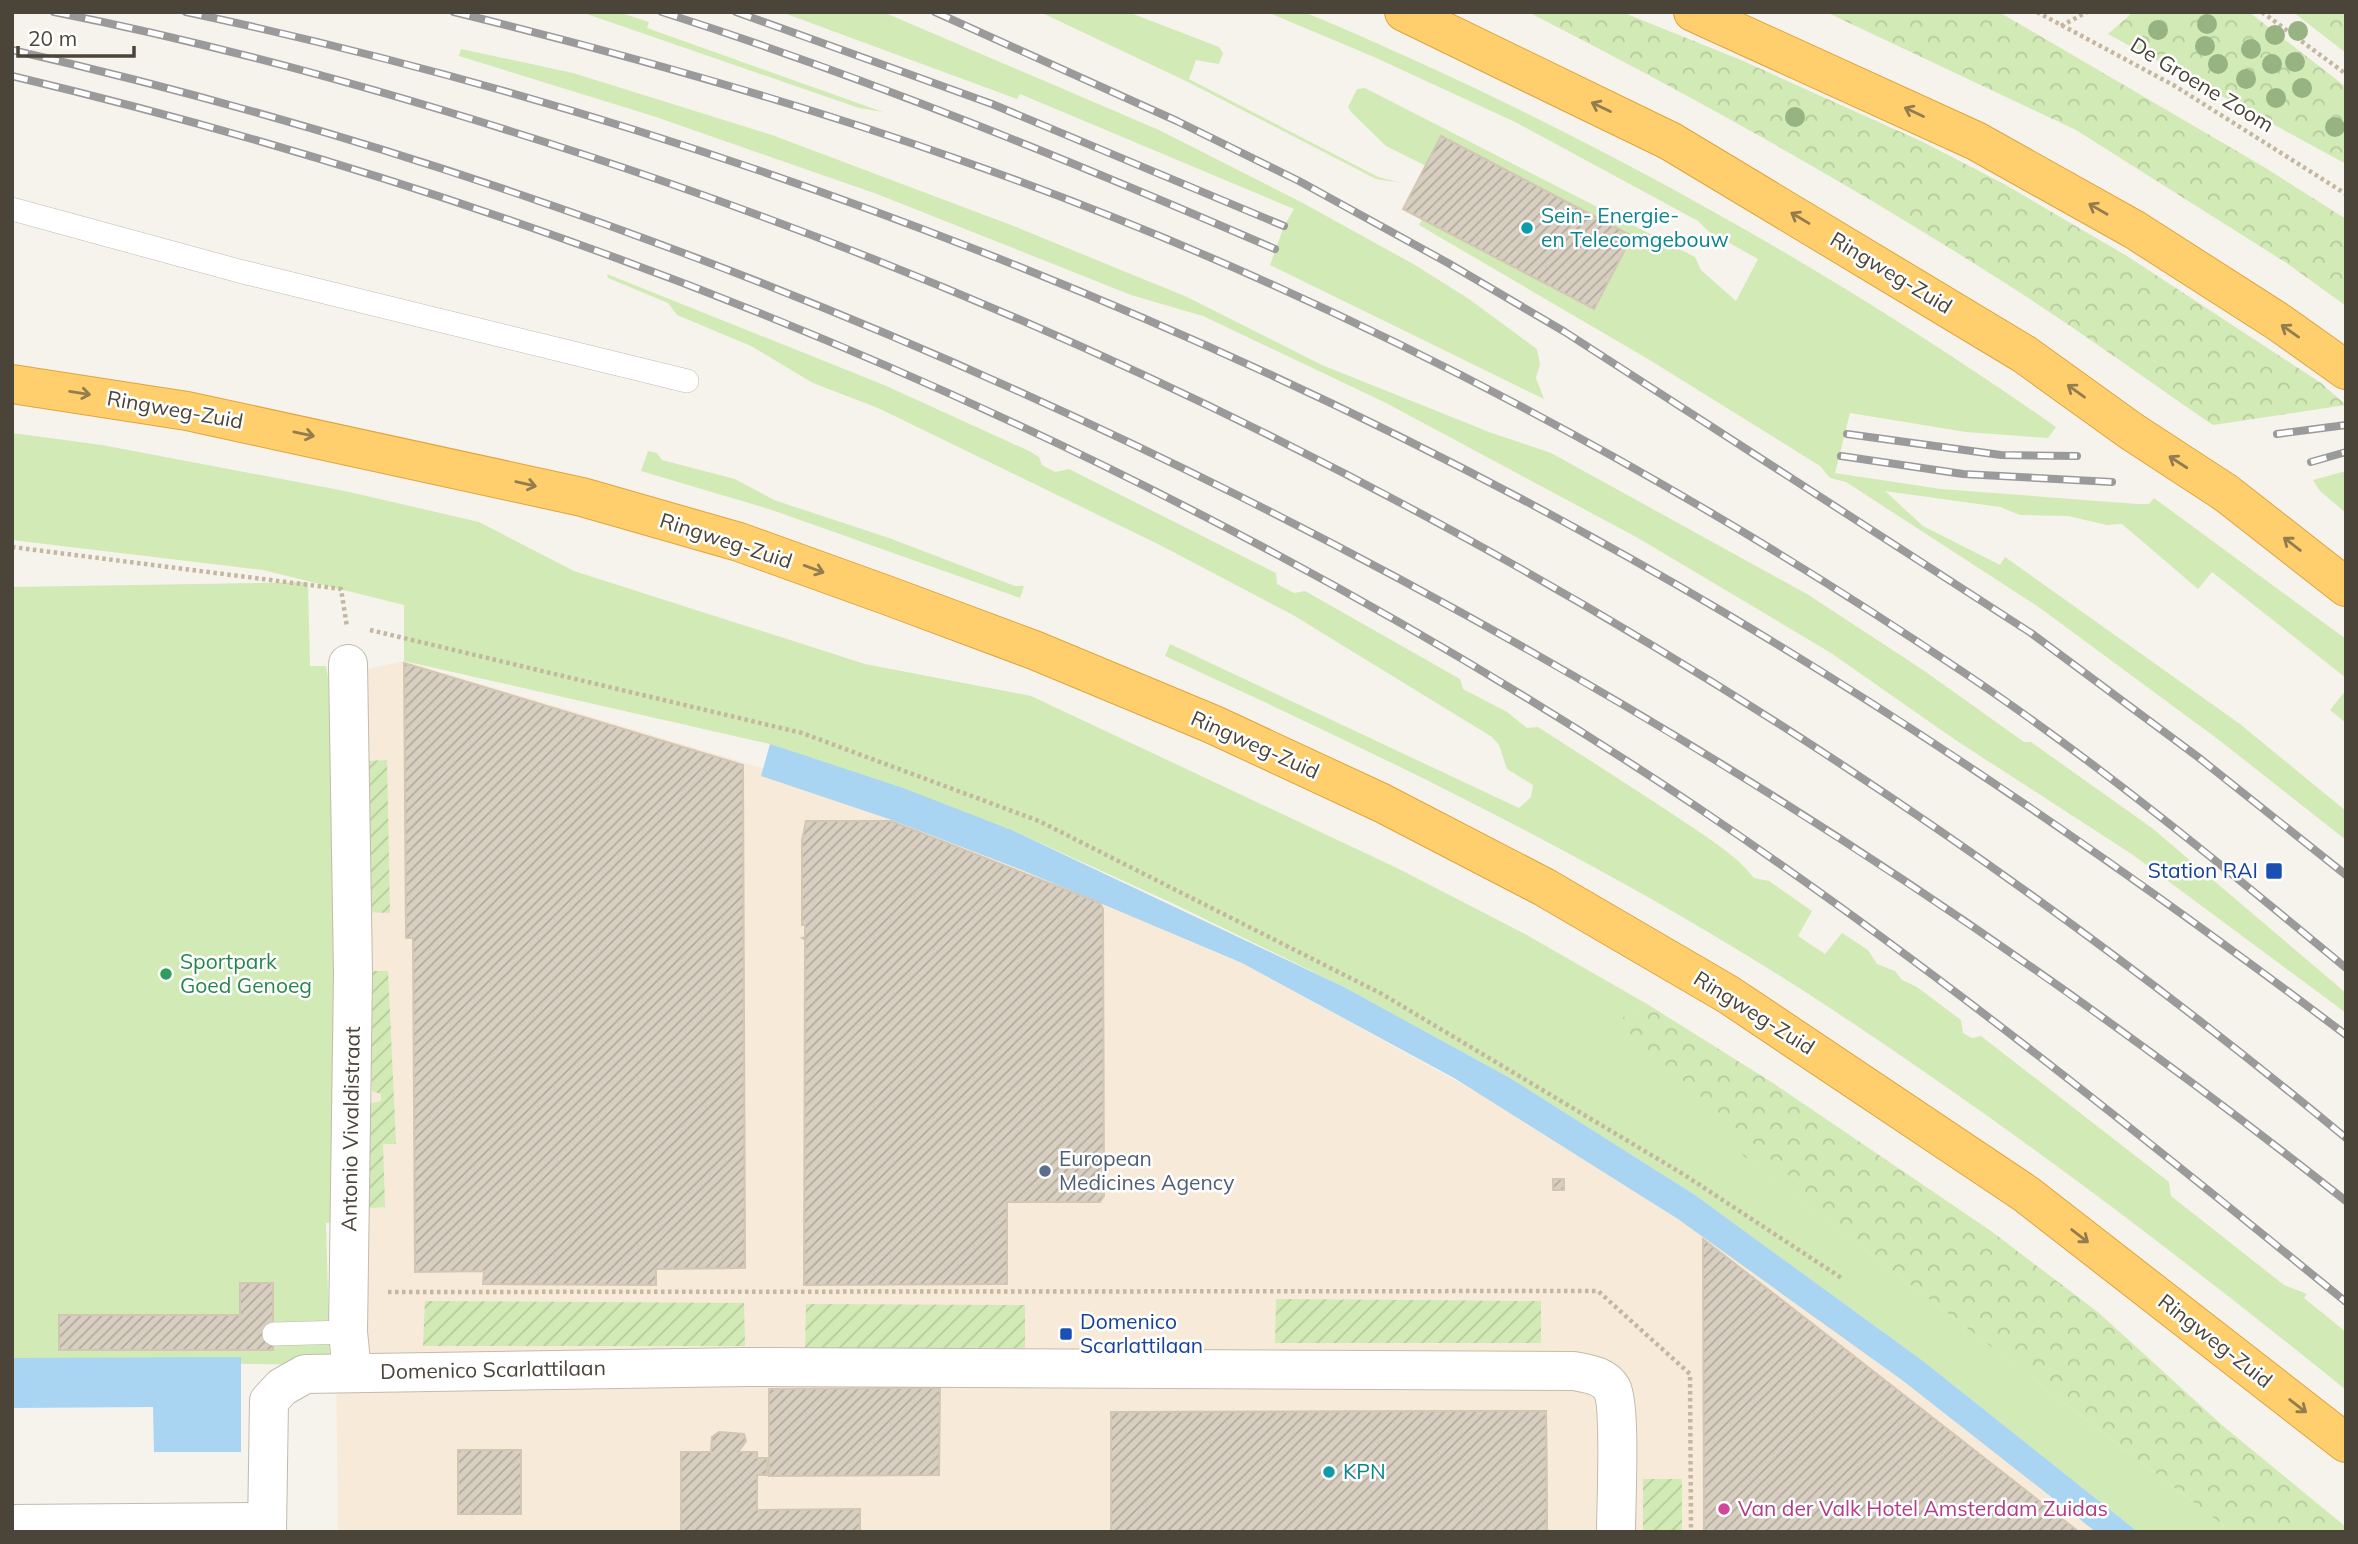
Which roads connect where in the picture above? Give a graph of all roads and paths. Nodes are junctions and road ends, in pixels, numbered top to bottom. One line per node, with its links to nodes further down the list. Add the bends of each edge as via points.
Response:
1 (1404, 12): 14 (highway, Ringweg-Zuid, one-way to 1, bridge, via 2226,493 2024,354 1670,141)
2 (1693, 12): 10 (highway, one-way to 2, via 2135,230 1976,141)
3 (2038, 12): 6 (path, De Groene Zoom)
4 (2087, 12): 6 (path)
5 (2262, 12): 7 (path)
6 (2061, 26): 8 (path, De Groene Zoom, via 2175,86)
7 (2346, 74)
8 (2346, 194)
9 (12, 209): 11 (lane, via 239,271)
10 (2346, 370)
11 (687, 381)
12 (12, 384): 22 (highway, Ringweg-Zuid, one-way to 22, via 199,413 582,497 739,542 890,596 1212,724 1382,803 1533,881 1729,995 2026,1194)
13 (12, 547): 16 (path, via 341,589)
14 (2346, 587)
15 (367, 629): 17 (path, via 802,733 1039,821 1382,995 1683,1174)
16 (351, 640): 18 (street, Antonio Vivaldistraat)
17 (1843, 1279)
18 (349, 1292): 19 (street, Antonio Vivaldistraat); 26 (path, via 1598,1291 1690,1374)
19 (348, 1332): 20 (lane); 21 (street, Antonio Vivaldistraat)
20 (274, 1334)
21 (352, 1372): 24 (street, via 305,1374 269,1401); 25 (street, Domenico Scarlattilaan, via 758,1367 1574,1371 1600,1376 1612,1390)
22 (2346, 1443)
23 (12, 1524): 24 (street)
24 (266, 1527)
25 (1616, 1532)
26 (1691, 1532)

